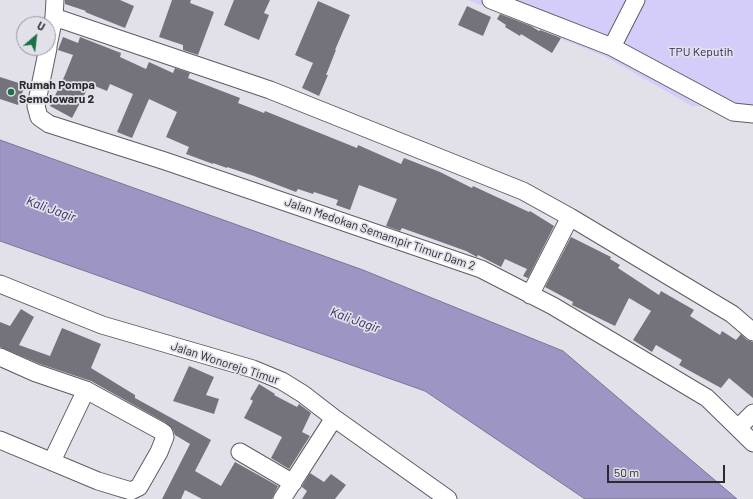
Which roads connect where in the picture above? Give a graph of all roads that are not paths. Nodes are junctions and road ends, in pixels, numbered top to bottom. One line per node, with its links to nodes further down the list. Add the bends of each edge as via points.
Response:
1 (55, 0): 4 (street, Jalan Medokan Semampir Timur Dam 2)
2 (491, 0): 6 (street)
3 (636, 0): 6 (street)
4 (54, 16)
5 (56, 18): 9 (street, via 270,90 523,191)
6 (612, 47): 8 (street, via 733,112)
7 (46, 56): 11 (street, Jalan Medokan Semampir Timur Dam 2, via 36,106 39,117 50,124 165,160 481,269)
8 (753, 114)
9 (570, 217): 11 (street); 12 (street, via 732,314)
10 (0, 284): 16 (street, Jalan Wonorejo Timur, via 102,325 253,369 304,394)
11 (530, 295): 17 (street, Jalan Medokan Semampir Timur Dam 2, via 553,306 707,398)
12 (753, 332)
13 (0, 357): 14 (street, via 36,373)
14 (86, 390): 21 (street); 21 (street, via 164,433 165,438 159,452 139,488 131,491 98,481)
15 (753, 413): 17 (street)
16 (334, 418): 22 (street); 24 (street, Jalan Wonorejo Timur)
17 (738, 428): 19 (street, Jalan Medokan Semampir Timur Dam 2)
18 (0, 440): 21 (street)
19 (753, 443)
20 (240, 452): 22 (street)
21 (52, 461)
22 (293, 483): 23 (street)
23 (282, 499)
24 (448, 499)

